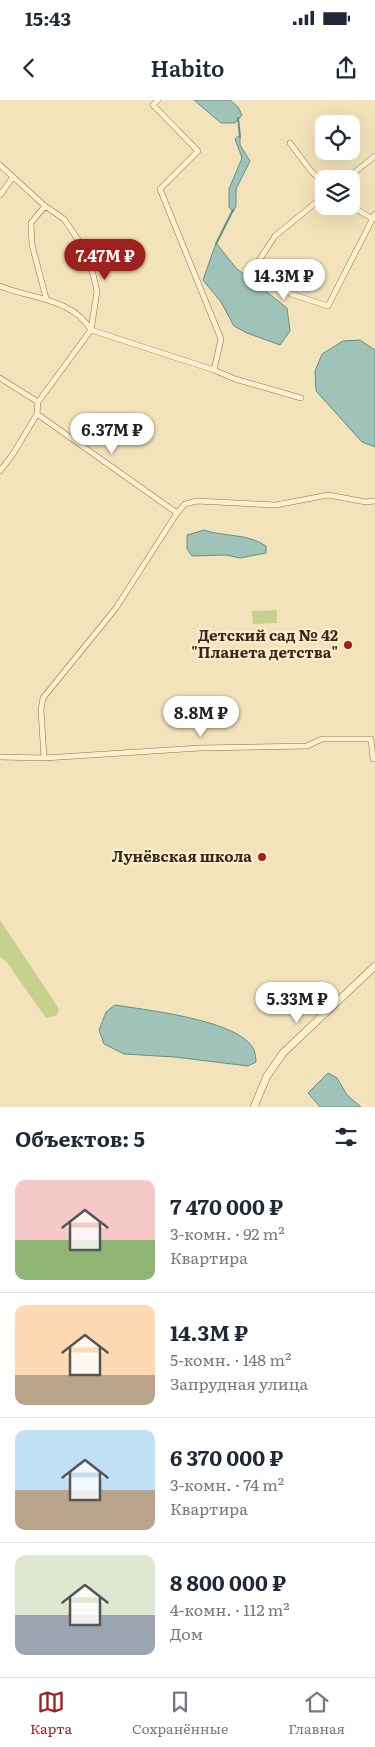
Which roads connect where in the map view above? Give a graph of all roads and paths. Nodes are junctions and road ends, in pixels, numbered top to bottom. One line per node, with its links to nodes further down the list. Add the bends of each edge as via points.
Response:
1 (158, 100): 16 (street, via 153,105 198,151 160,189 221,339)
2 (290, 143): 6 (street)
3 (375, 156): 5 (street)
4 (0, 165): 7 (street)
5 (357, 170)
6 (315, 175)
7 (13, 177): 8 (street); 10 (street)
8 (1, 193)
9 (315, 203): 12 (street, via 275,236 254,268 291,294 328,306)
10 (45, 206): 14 (street, via 30,223 32,245); 15 (street, via 64,219 79,241 93,274 97,302)
11 (360, 210): 12 (street)
12 (374, 216)
13 (0, 286): 14 (street, via 38,299)
14 (46, 298): 15 (street, via 86,321)
15 (91, 330): 16 (street); 19 (street)
16 (214, 370): 18 (street)
17 (0, 378): 19 (street)
18 (301, 398)
19 (38, 402): 20 (street)
20 (37, 414): 21 (street); 23 (street)
21 (0, 471)
22 (375, 501): 23 (street, via 328,495 276,504 197,501 185,504)
23 (177, 513): 25 (street, via 116,608 43,698)
24 (0, 757): 25 (street)
25 (44, 758): 26 (street, via 200,748 307,746 322,739 371,739)
26 (375, 759)
27 (375, 966): 28 (street, via 283,1053 267,1076)
28 (254, 1107)

